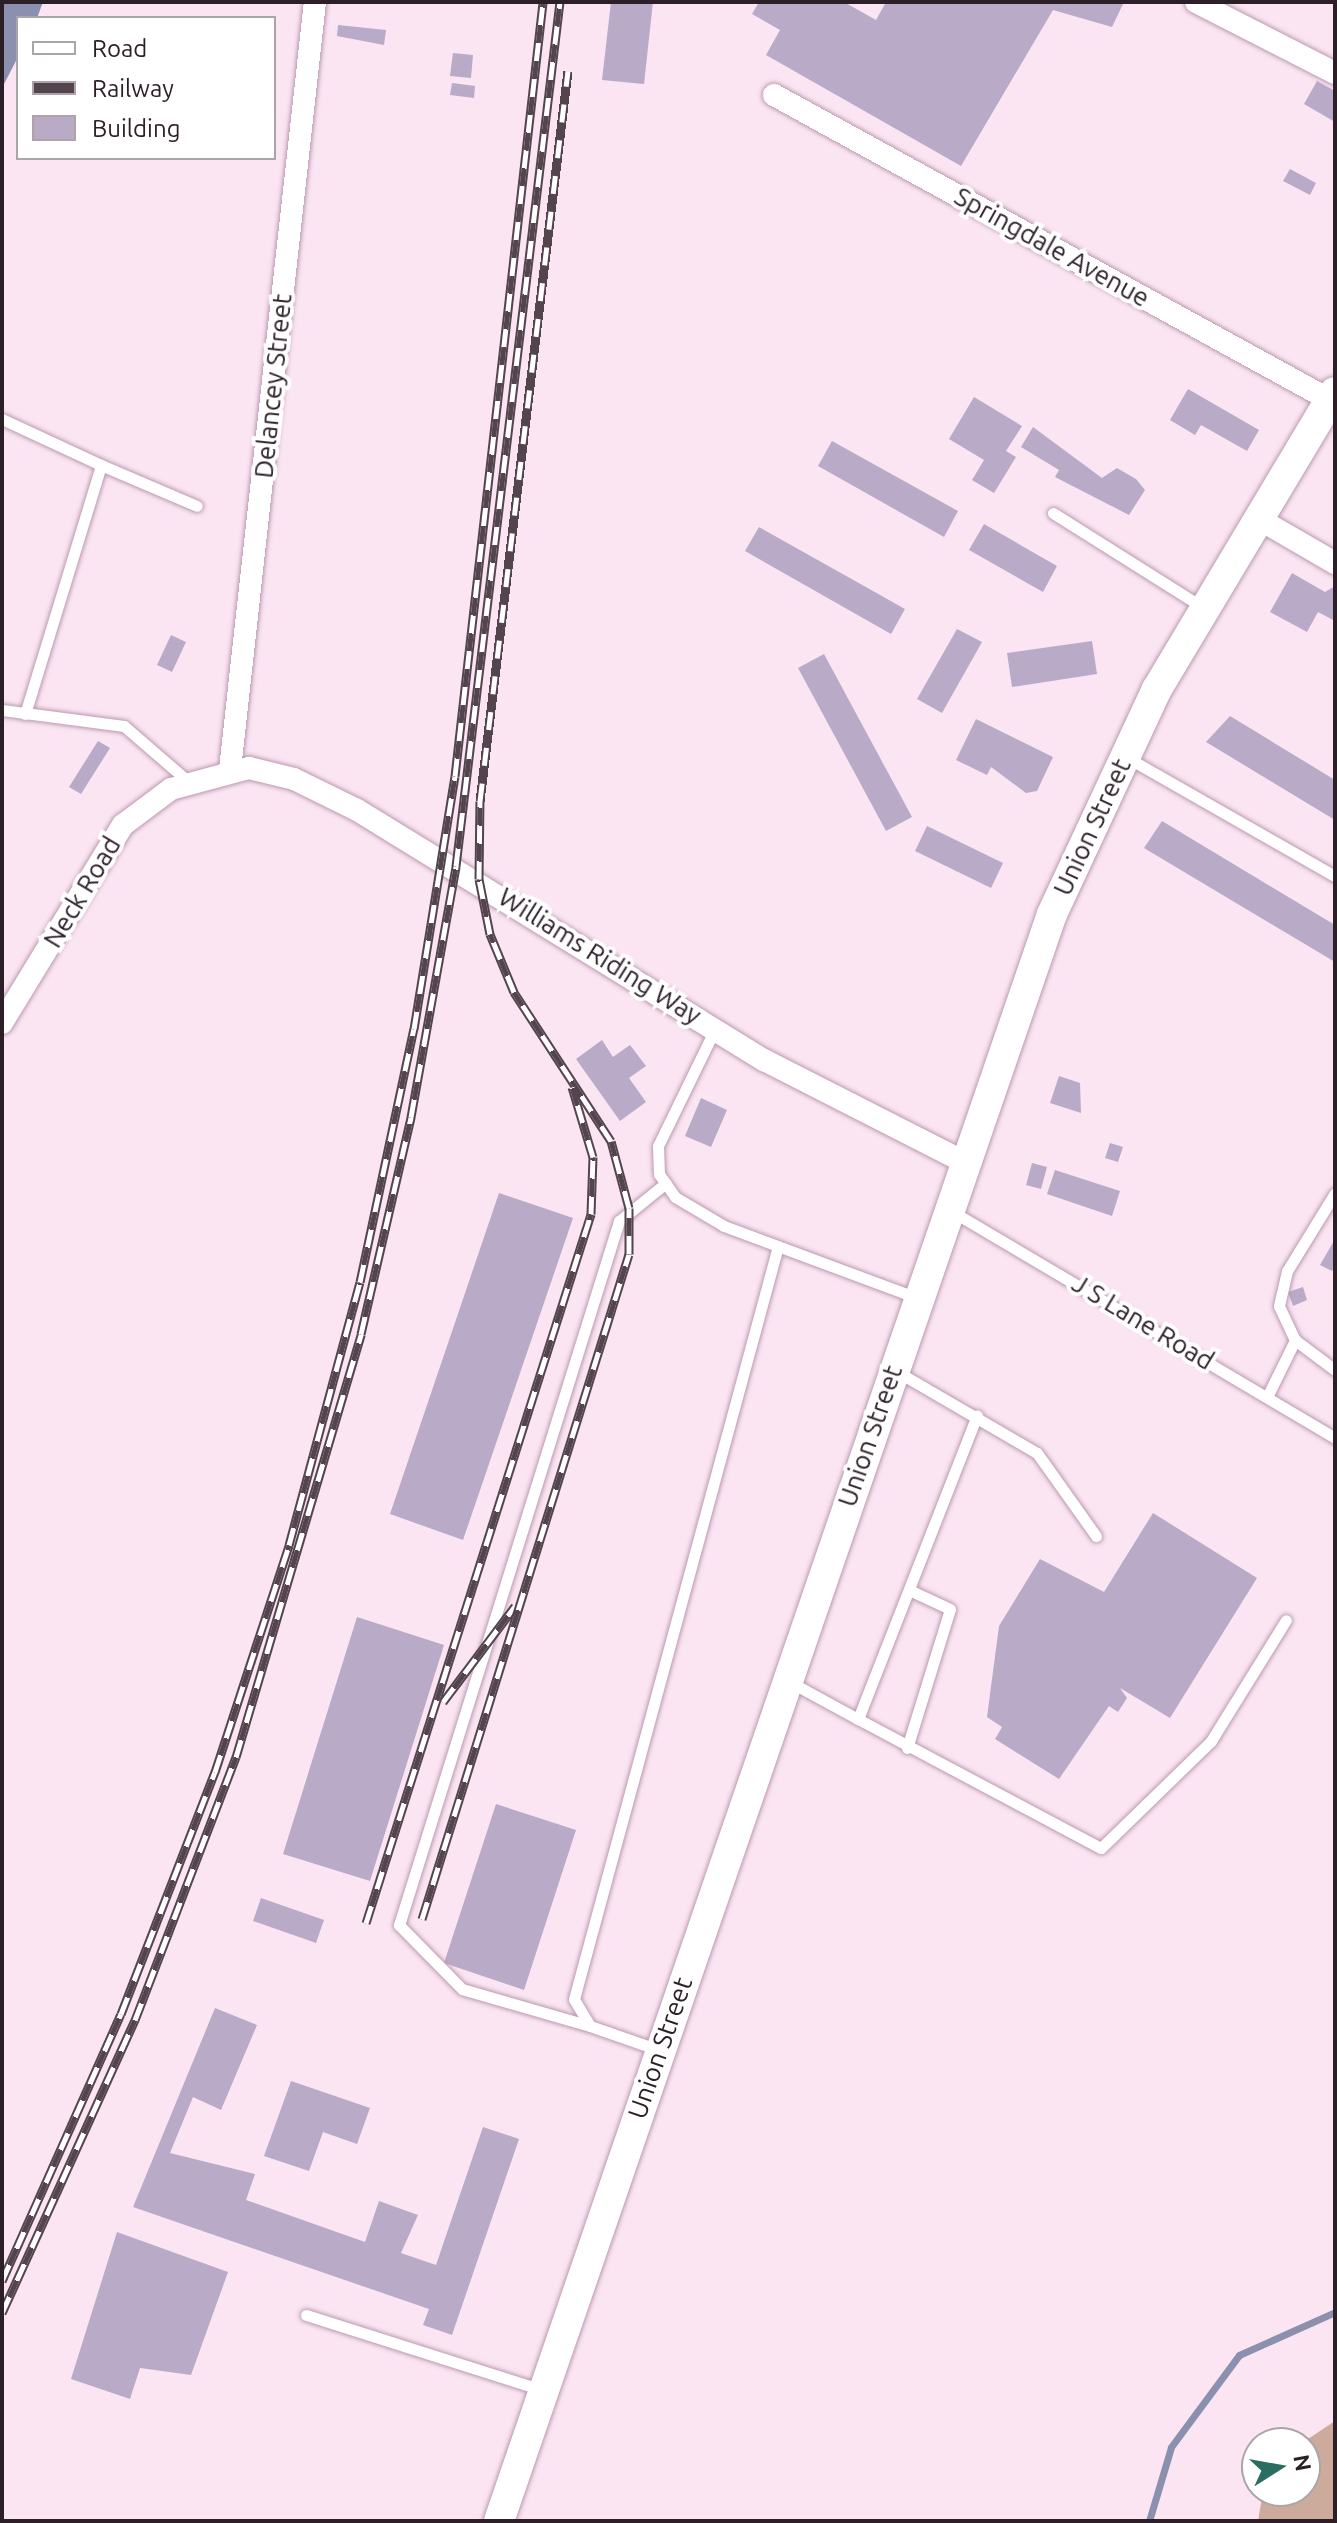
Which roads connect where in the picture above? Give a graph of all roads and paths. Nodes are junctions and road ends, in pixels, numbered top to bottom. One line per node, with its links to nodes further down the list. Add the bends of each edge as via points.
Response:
1 (315, 2): 16 (street, Delancey Street)
2 (1196, 2): 3 (street)
3 (1335, 73)
4 (774, 95): 5 (street, Springdale Avenue)
5 (1332, 396): 10 (main road, Union Street)
6 (2, 419): 7 (lane)
7 (101, 465): 8 (lane); 14 (lane)
8 (197, 506)
9 (1053, 513): 12 (lane)
10 (1259, 519): 11 (street); 12 (main road, Union Street)
11 (1335, 563)
12 (1204, 608): 15 (main road, Union Street)
13 (2, 710): 14 (lane)
14 (25, 714): 17 (lane, via 124,726)
15 (1125, 757): 18 (lane); 21 (main road, Union Street, via 1052,914)
16 (230, 769): 17 (street, Neck Road); 20 (street, Williams Riding Way, via 294,779 357,810)
17 (190, 783): 19 (street, Neck Road, via 123,825)
18 (1335, 876)
19 (2, 1023)
20 (715, 1029): 21 (street, Williams Riding Way); 22 (lane, via 658,1146)
21 (964, 1162): 24 (main road, Union Street)
22 (666, 1183): 25 (lane, via 724,1226); 39 (lane, via 619,1221 399,1925 462,1989)
23 (1335, 1193): 27 (lane, via 1280,1290)
24 (949, 1210): 26 (main road, Union Street); 30 (lane, J S Lane Road)
25 (778, 1246): 26 (lane); 39 (lane, via 574,1999)
26 (918, 1298): 28 (main road, Union Street)
27 (1295, 1340): 29 (lane); 30 (lane)
28 (892, 1369): 31 (lane); 36 (main road, Union Street)
29 (1335, 1370)
30 (1267, 1397): 32 (lane, J S Lane Road)
31 (977, 1416): 33 (lane, via 1037,1453); 34 (lane)
32 (1335, 1438)
33 (1096, 1536)
34 (909, 1590): 37 (lane); 38 (lane, via 950,1609)
35 (1286, 1620): 38 (lane, via 1211,1741 1101,1848)
36 (784, 1678): 37 (lane); 40 (main road, Union Street)
37 (858, 1719): 38 (lane)
38 (907, 1748)
39 (590, 2026): 40 (lane)
40 (659, 2050): 42 (main road, Union Street)
41 (306, 2315): 42 (lane)
42 (543, 2390): 43 (main road, Union Street)
43 (499, 2521)

